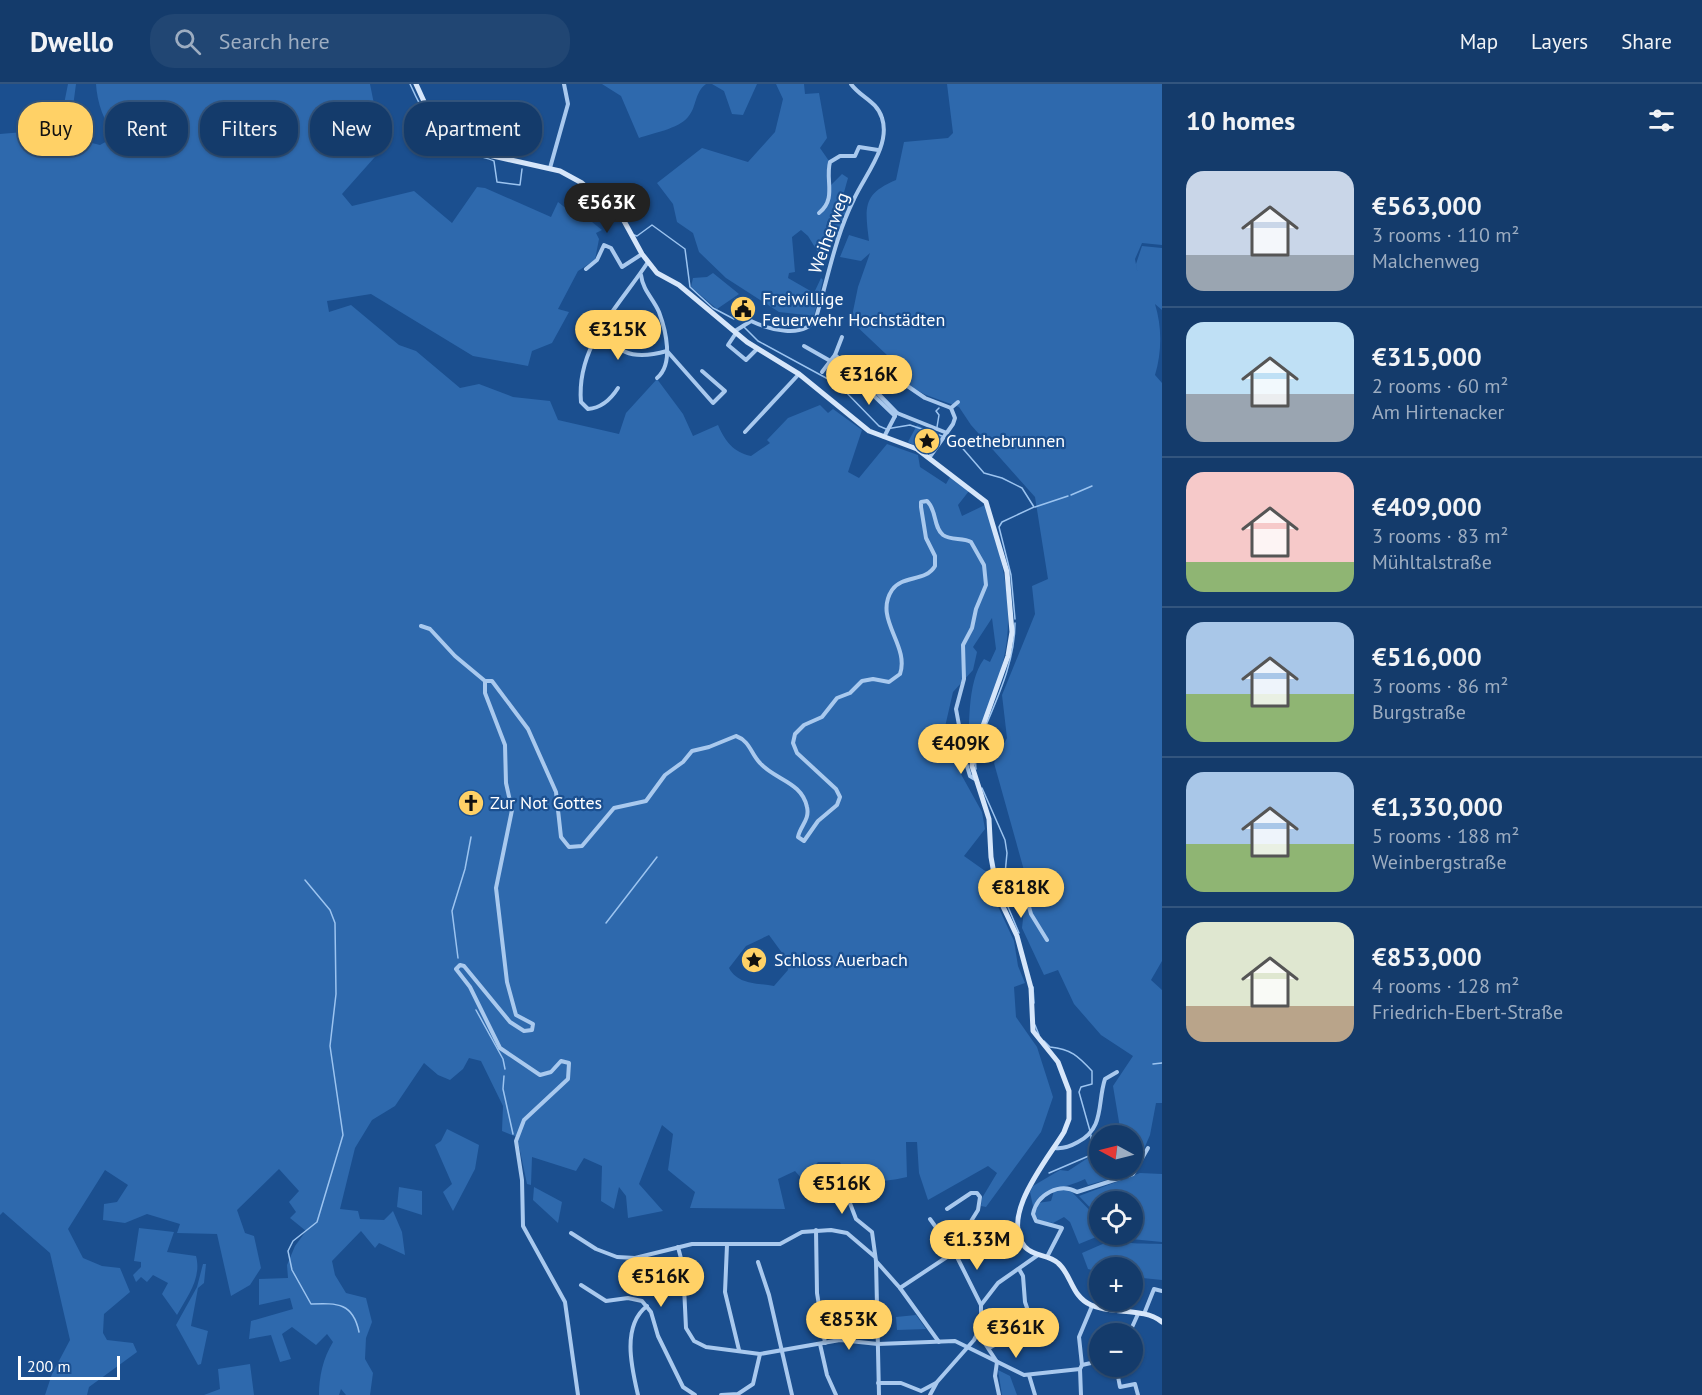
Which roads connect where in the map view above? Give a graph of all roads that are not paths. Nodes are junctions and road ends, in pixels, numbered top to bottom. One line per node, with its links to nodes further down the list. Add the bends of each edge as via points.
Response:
1 (416, 84): 5 (main road, via 433,118 462,145 484,154)
2 (564, 84): 5 (street, via 568,104)
3 (851, 84): 4 (street, Weiherweg, via 873,102 882,116 884,134)
4 (878, 152): 6 (street, via 878,148 859,147 855,156 840,156 830,162 831,189); 15 (street, Weiherweg, via 830,260 814,322 786,331 751,321)
5 (550, 168): 7 (main road, via 582,183 612,209 624,221)
6 (819, 213)
7 (642, 254): 8 (main road); 9 (street, via 622,267 611,248 604,245 597,260)
8 (648, 262): 10 (street); 15 (main road, via 657,273 679,285)
9 (586, 269)
10 (642, 274): 11 (street); 20 (street, via 644,288 658,312)
11 (609, 315): 12 (street); 13 (street)
12 (601, 328): 13 (street); 27 (street, via 583,364 582,404 588,409 596,408)
13 (609, 329): 18 (street)
14 (644, 330): 18 (street)
15 (736, 332): 19 (main road); 19 (street, via 728,345 746,360)
16 (842, 337): 21 (street)
17 (804, 346): 21 (street)
18 (621, 349): 20 (street, via 637,357)
19 (757, 349): 24 (main road)
20 (667, 351): 22 (street, via 713,403 725,390); 25 (street, via 664,370)
21 (833, 357): 23 (street); 30 (street)
22 (702, 371)
23 (822, 372)
24 (799, 374): 31 (street); 33 (main road)
25 (657, 378)
26 (903, 383): 29 (street, via 925,399)
27 (618, 388)
28 (958, 402): 29 (street)
29 (951, 408): 32 (street, via 955,418)
30 (896, 414): 32 (street); 33 (street)
31 (745, 432)
32 (945, 436): 34 (street)
33 (883, 438): 34 (main road, via 913,447)
34 (929, 458): 37 (main road, via 986,502 1009,585 1011,646 973,753)
35 (421, 626): 36 (street, via 430,629)
36 (485, 681): 37 (street, via 492,681 528,729 556,792 561,837 569,847 582,846 617,806 646,801 665,775 692,751 733,736 744,740 762,765 803,796 808,816 798,837 802,842 840,797 797,753 795,734 825,715 835,700 853,691 860,682 889,682 900,674 902,652 889,624 888,603 896,586 927,575 935,566 921,507 925,500 932,507 942,533 971,542 985,570 985,591 963,645 964,679 956,709 966,763); 84 (street, via 485,693 505,745 506,783 512,810 496,881 506,971 514,1011 531,1022 533,1029 524,1031 510,1022 482,985 459,964 456,971 472,992 495,1042 506,1053 540,1075 551,1072 563,1060 569,1063 568,1079 524,1120 516,1141 523,1226 565,1302)
37 (975, 779): 38 (main road, via 989,819)
38 (998, 881): 39 (street, via 1024,888 1031,915); 41 (main road, via 1004,911 1017,936 1031,988 1033,1031 1058,1062 1069,1091 1069,1119)
39 (1047, 940)
40 (1117, 1072): 41 (street, via 1105,1080 1101,1113 1090,1134 1062,1149)
41 (1055, 1148): 51 (main road, via 1019,1211 1021,1241)
42 (1148, 1148): 53 (street, via 1133,1174 1077,1192 1060,1188 1038,1202 1033,1214 1036,1221 1062,1227)
43 (840, 1177): 52 (street, via 856,1219 872,1233)
44 (947, 1209): 50 (street, via 971,1193 980,1197 978,1210)
45 (930, 1219): 50 (street)
46 (816, 1230): 48 (street, via 802,1232 780,1244); 52 (street, via 847,1233); 70 (street)
47 (571, 1233): 49 (street, via 617,1257 647,1257)
48 (727, 1245): 49 (street); 74 (street, via 724,1292)
49 (678, 1247): 74 (street, via 688,1333 702,1346)
50 (953, 1251): 58 (street); 61 (street)
51 (1038, 1255): 53 (main road); 56 (street)
52 (874, 1256): 54 (street)
53 (1047, 1257): 60 (main road, via 1060,1265 1075,1293)
54 (876, 1261): 58 (street); 71 (street)
55 (758, 1262): 75 (street)
56 (1019, 1269): 61 (street, via 998,1283); 73 (street, via 1035,1331)
57 (581, 1285): 62 (street, via 606,1301 635,1299)
58 (900, 1288): 69 (street)
59 (1162, 1291): 65 (street, via 1154,1289)
60 (1089, 1304)
61 (981, 1305): 68 (street)
62 (647, 1306): 85 (street, via 634,1327 631,1351); 86 (street, via 683,1387)
63 (1090, 1311): 79 (street, via 1079,1337)
64 (1123, 1311): 65 (main road)
65 (1141, 1314): 66 (main road); 67 (street)
66 (1162, 1322)
67 (1136, 1323)
68 (981, 1326): 72 (street); 73 (street)
69 (939, 1342): 71 (street); 72 (street, via 955,1341)
70 (822, 1344): 71 (street, via 850,1340); 75 (street); 89 (street, via 827,1375)
71 (878, 1344): 82 (street)
72 (969, 1347): 77 (street); 83 (street)
73 (989, 1348): 77 (street)
74 (739, 1350): 76 (street)
75 (783, 1352): 76 (street); 88 (street)
76 (760, 1354): 87 (street, via 753,1384 738,1394)
77 (997, 1362): 80 (street); 92 (street)
78 (1089, 1364): 79 (street)
79 (1081, 1367): 80 (street); 94 (street)
80 (1029, 1375): 93 (street)
81 (1118, 1377): 95 (street, via 1120,1387 1135,1384)
82 (879, 1383): 83 (street, via 901,1383 921,1391); 90 (street)
83 (937, 1383): 91 (street)
84 (578, 1395)
85 (638, 1395)
86 (695, 1395)
87 (721, 1395)
88 (792, 1395)
89 (836, 1395)
90 (879, 1395)
91 (930, 1395)
92 (999, 1395)
93 (1035, 1395)
94 (1081, 1395)
95 (1138, 1395)

